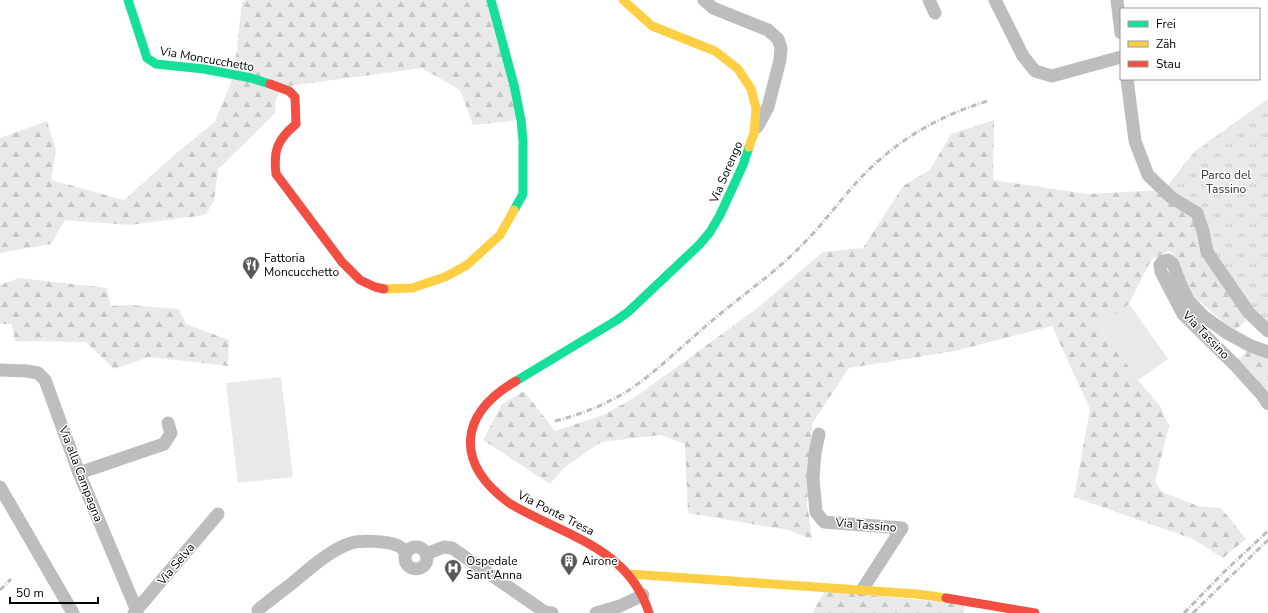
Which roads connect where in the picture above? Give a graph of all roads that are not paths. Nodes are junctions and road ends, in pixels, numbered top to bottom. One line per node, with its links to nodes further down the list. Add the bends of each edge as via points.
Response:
1 (128, 0): 2 (street, Via Moncucchetto, via 146,58 156,64 204,69 251,78 289,90 294,97 296,124 287,130 278,144 274,159 276,174 342,262 360,280 385,289 412,288 445,277 467,265 500,235 523,194 521,120)
2 (491, 0)
3 (623, 0): 12 (street, Via Sorengo, via 652,26 715,51 738,69 754,99)
4 (704, 0): 12 (street, via 713,8 768,30 778,39 781,48 780,60 768,107)
5 (929, 0): 8 (street)
6 (995, 0): 10 (street, via 1023,56 1034,70 1052,76)
7 (1117, 0): 9 (street)
8 (935, 13)
9 (1120, 25)
10 (1120, 57)
11 (1127, 80): 13 (street, via 1135,141 1148,175 1172,198 1197,213 1207,252 1249,313)
12 (754, 133): 14 (street, Via Sorengo, via 743,165 720,215 699,245 628,312)
13 (1268, 330)
14 (565, 352): 25 (street, Via Ponte Tresa, via 507,386 483,406 471,434 475,463 482,476 502,498 516,508 604,552)
15 (1268, 352): 17 (street, Via Tassino, via 1227,333 1203,316 1188,300 1173,264 1168,260 1163,261 1160,272 1183,314 1234,364)
16 (0, 370): 20 (street, Via alla Campagna, via 38,373 45,380)
17 (1268, 404)
18 (168, 423): 20 (street, via 171,433 164,444)
19 (819, 434): 26 (street, Via Tassino, via 813,478 816,512 824,522 902,528)
20 (79, 474): 29 (street, Via alla Campagna)
21 (0, 487): 30 (street)
22 (218, 514): 29 (street, Via Selva)
23 (406, 552): 24 (street, via 415,547 422,549); 24 (street, via 406,564 414,569 425,565); 28 (street, via 392,544 367,541 339,548)
24 (426, 554): 31 (street, via 444,547 452,548 546,612)
25 (628, 574): 26 (street); 27 (street, Via Ponte Tresa)
26 (862, 590): 34 (street, via 918,594)
27 (643, 595): 32 (street, via 620,606); 33 (street, Via Ponte Tresa)
28 (258, 610)
29 (135, 612)
30 (73, 613)
31 (552, 613)
32 (596, 613)
33 (649, 613)
34 (1035, 613)

